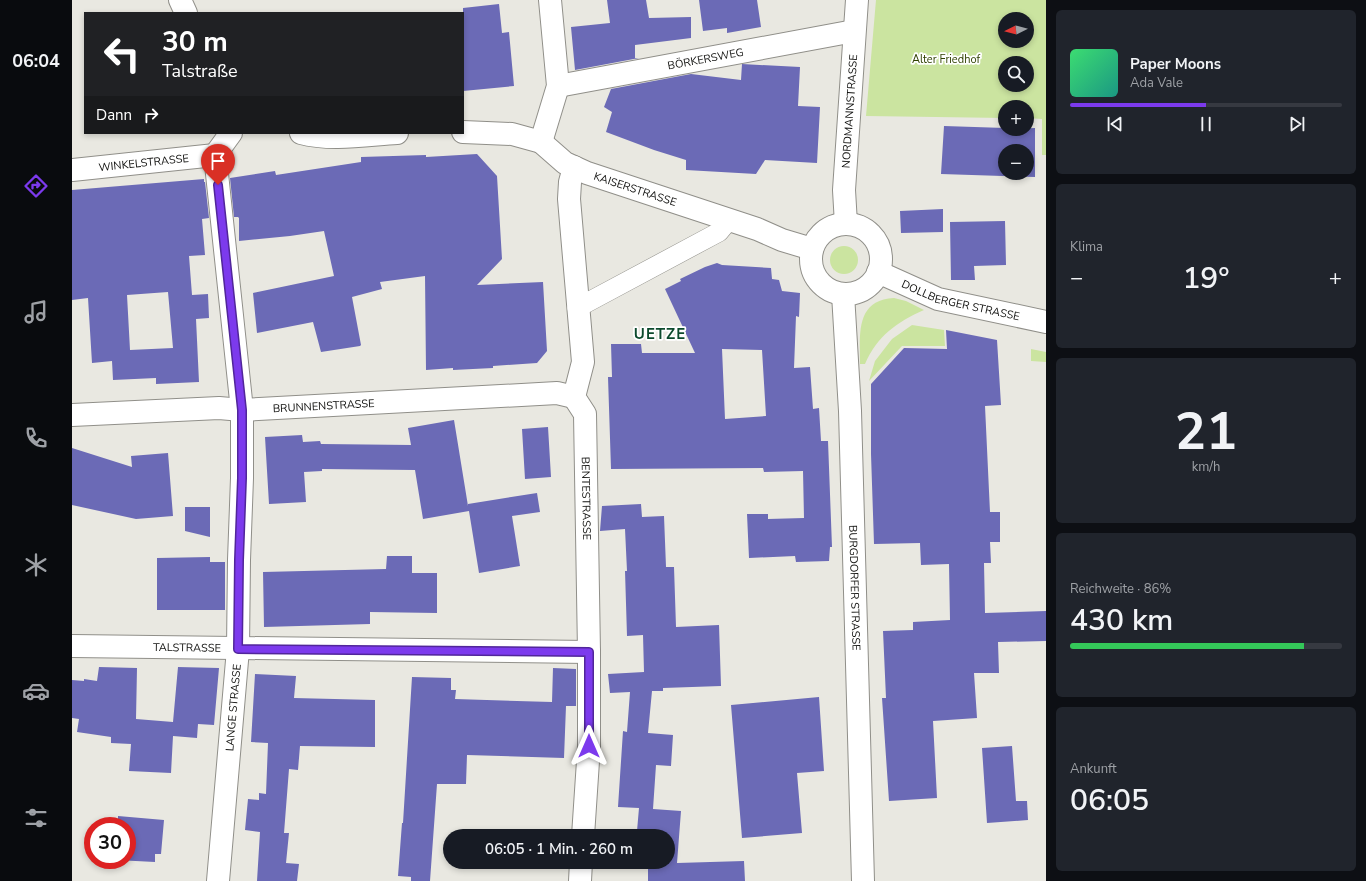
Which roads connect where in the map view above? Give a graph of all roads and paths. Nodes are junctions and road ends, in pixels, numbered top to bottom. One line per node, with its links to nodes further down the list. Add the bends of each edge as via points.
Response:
1 (180, 0): 4 (street)
2 (550, 0): 6 (street)
3 (857, 0): 5 (street, NORDMANNSTRASSE)
4 (186, 12)
5 (854, 31): 6 (street, BÖRKERSWEG); 16 (street, NORDMANNSTRASSE, via 844,190)
6 (558, 86): 11 (street)
7 (464, 132): 11 (street, KAISERSTRASSE, via 512,134)
8 (230, 134): 12 (street)
9 (304, 134): 10 (street, via 344,137)
10 (384, 134)
11 (541, 142): 13 (street, KAISERSTRASSE, via 565,163)
12 (215, 155): 14 (street, WINKELSTRASSE); 23 (street, LANGE STRASSE)
13 (574, 167): 15 (street, KAISERSTRASSE); 20 (street, via 569,199)
14 (72, 170)
15 (729, 220): 17 (street, KAISERSTRASSE); 20 (street, via 719,232)
16 (846, 224): 17 (street, via 834,225 824,231); 18 (street, via 857,225 875,239 880,249 881,260)
17 (812, 249): 19 (street, via 812,270 817,279 829,289)
18 (878, 272): 19 (street, via 873,281 864,288 854,293); 21 (street, DOLLBERGER STRASSE, via 938,299)
19 (843, 294): 32 (street, BURGDORFER STRASSE, via 850,410)
20 (577, 308): 22 (street, via 583,362)
21 (1046, 322)
22 (574, 397): 23 (street, BRUNNENSTRASSE, via 557,393); 27 (street, BENTESTRASSE, via 585,414)
23 (242, 410): 24 (street, BRUNNENSTRASSE, via 219,408); 26 (street, LANGE STRASSE)
24 (72, 415)
25 (72, 646): 26 (street, TALSTRASSE)
26 (238, 649): 27 (street, TALSTRASSE); 30 (street, LANGE STRASSE)
27 (589, 652): 28 (street, BENTESTRASSE, via 589,746)
28 (583, 829)
29 (581, 869): 31 (street)
30 (218, 881)
31 (580, 881)
32 (863, 881)

